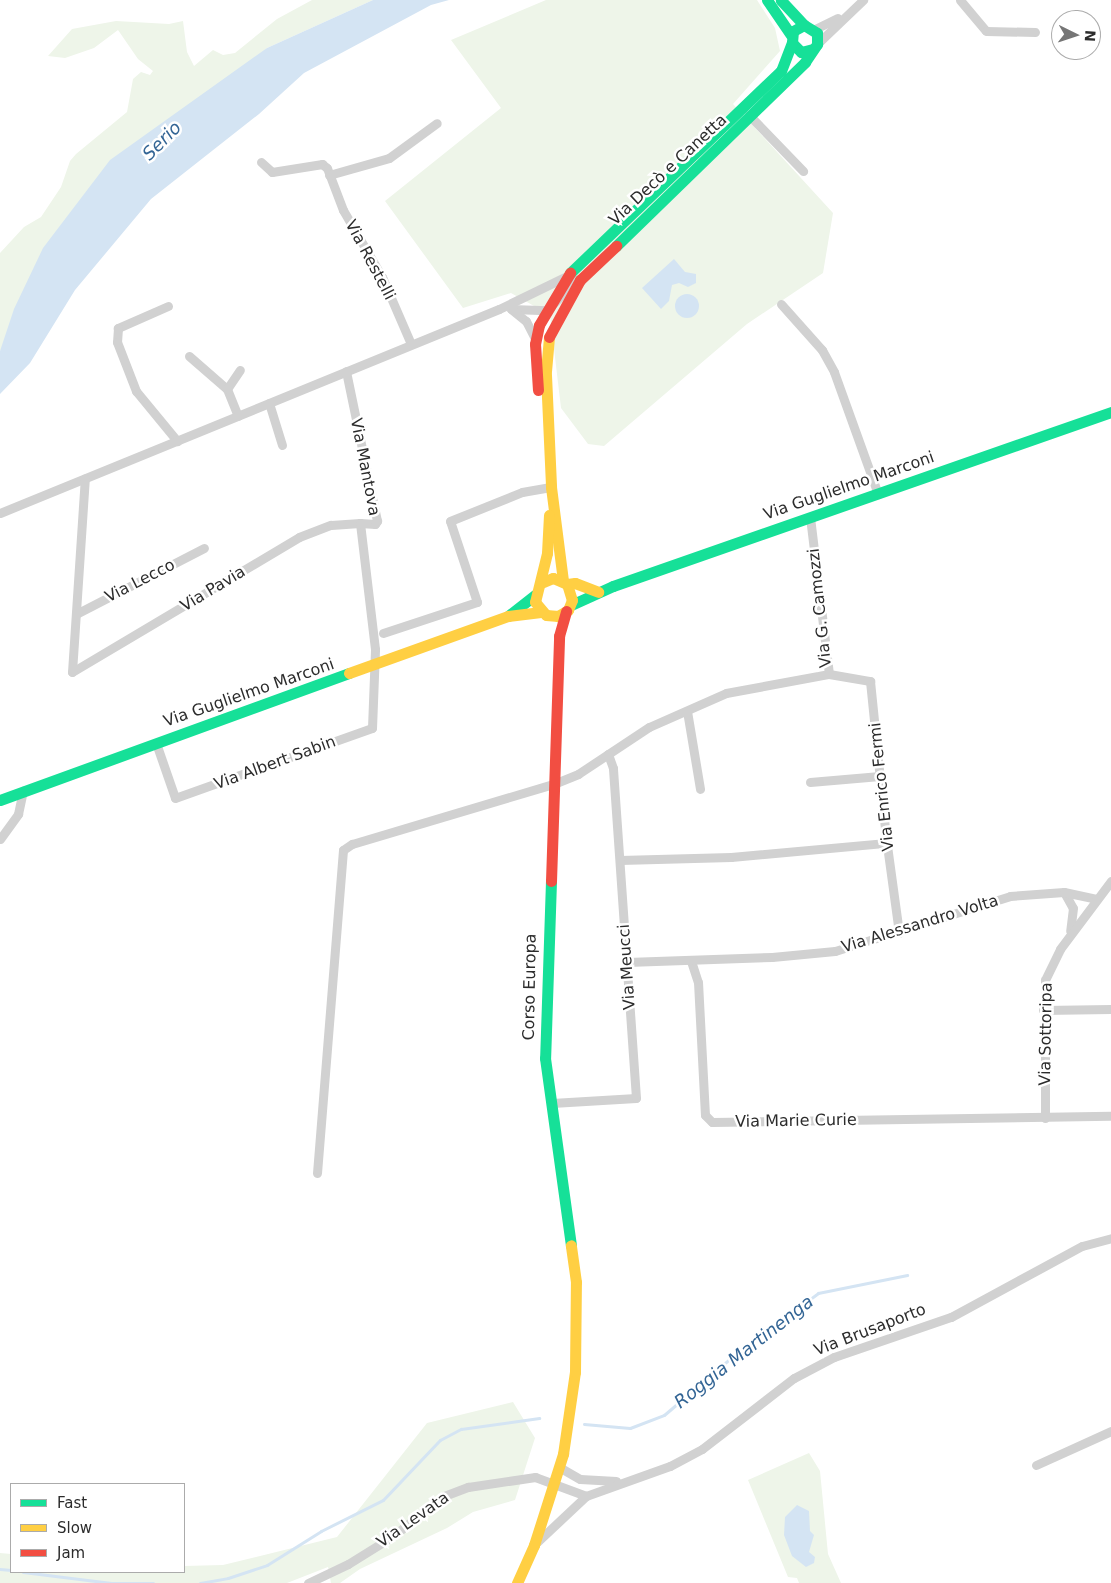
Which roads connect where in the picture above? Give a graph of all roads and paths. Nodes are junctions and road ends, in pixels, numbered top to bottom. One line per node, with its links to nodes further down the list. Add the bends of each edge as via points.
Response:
1 (767, 0): 9 (street)
2 (781, 0): 6 (street)
3 (863, 0): 5 (street, Via Decò e Canetta)
4 (960, 0): 8 (street, via 986,31)
5 (845, 14): 7 (street, Via Decò e Canetta); 10 (street, Via Decò e Canetta)
6 (804, 25): 7 (street); 9 (street, via 796,28)
7 (815, 29): 10 (street)
8 (1035, 32)
9 (792, 39): 10 (street, via 801,52); 17 (street, Via Decò e Canetta, via 781,71)
10 (815, 47): 11 (street, Via Decò e Canetta, via 806,62)
11 (749, 115): 14 (street); 16 (street, Via Decò e Canetta)
12 (437, 123): 15 (street, via 389,158)
13 (261, 162): 15 (street, via 272,172 322,164)
14 (803, 170)
15 (329, 175): 23 (street, Via Restelli, via 343,210 382,277)
16 (632, 230): 22 (street, Via Decò e Canetta, via 606,248); 32 (street, Corso Europa, via 580,280 553,325 547,342)
17 (565, 277): 20 (street, Via Decò e Canetta); 22 (street, Corso Europa)
18 (781, 304): 37 (street, via 822,350 834,372)
19 (168, 306): 33 (street, via 118,328 117,342 136,391)
20 (498, 309): 21 (street, Via Decò e Canetta); 23 (street, Via Decò e Canetta)
21 (511, 309): 22 (street, Via Decò e Canetta); 24 (street, via 530,326)
22 (547, 310): 24 (street, Corso Europa)
23 (412, 344): 27 (street, Via Decò e Canetta)
24 (535, 344): 32 (street, Corso Europa, via 538,399)
25 (189, 356): 28 (street)
26 (240, 370): 28 (street)
27 (346, 371): 29 (street, Via Decò e Canetta); 40 (street, Via Mantova, via 377,521 375,524)
28 (227, 389): 31 (street)
29 (269, 403): 31 (street, Via Decò e Canetta); 34 (street)
30 (1111, 412): 37 (street, Via Guglielmo Marconi)
31 (238, 416): 33 (street, Via Decò e Canetta)
32 (548, 423): 36 (street, Corso Europa)
33 (177, 441): 35 (street, Via Decò e Canetta)
34 (282, 444)
35 (85, 478): 38 (street, Via Decò e Canetta); 48 (street, Via Lecco)
36 (551, 487): 42 (street, Corso Europa); 43 (street, Corso Europa, via 547,553); 50 (street, via 522,492 450,521 477,602)
37 (878, 494): 39 (street, Via Guglielmo Marconi)
38 (0, 512)
39 (810, 517): 44 (street, Via Guglielmo Marconi); 54 (street, Via G. Camozzi)
40 (360, 523): 52 (street, Via Mantova); 53 (street, Via Pavia, via 331,524 299,537)
41 (204, 548): 48 (street, Via Lecco)
42 (565, 582): 43 (street, via 553,578); 44 (street); 46 (street, Corso Europa, via 572,594)
43 (541, 584): 45 (street, Corso Europa)
44 (598, 592): 46 (street, Via Guglielmo Marconi)
45 (535, 595): 47 (street); 49 (street, Via Guglielmo Marconi)
46 (568, 608): 47 (street, via 558,616); 51 (street, Corso Europa)
47 (544, 613): 49 (street, Via Guglielmo Marconi); 51 (street)
48 (76, 614): 53 (street, Via Lecco)
49 (508, 616): 52 (street, Via Guglielmo Marconi)
50 (383, 633)
51 (559, 636): 60 (street, Corso Europa)
52 (376, 666): 56 (street, Via Guglielmo Marconi); 56 (street, Via Albert Sabin, via 372,728 175,798)
53 (72, 672)
54 (829, 674): 55 (street, Via G. Camozzi, via 726,693); 58 (street, Via Enrico Fermi, via 870,681)
55 (687, 710): 57 (street, Via G. Camozzi, via 649,727); 61 (street)
56 (156, 743): 62 (street, Via Guglielmo Marconi)
57 (608, 754): 60 (street, Via G. Camozzi, via 578,774); 66 (street, Via Meucci, via 613,768)
58 (880, 776): 59 (street); 65 (street, Via Enrico Fermi)
59 (810, 782)
60 (556, 783): 76 (street, Corso Europa, via 545,1002 545,1058); 79 (street, Via G. Camozzi, via 352,844 343,850)
61 (700, 789)
62 (23, 791): 63 (street, Via Guglielmo Marconi); 64 (street, via 18,814)
63 (0, 800)
64 (0, 839)
65 (886, 843): 66 (street, via 731,857); 70 (street, Via Enrico Fermi)
66 (620, 860): 73 (street, Via Meucci)
67 (1110, 882): 69 (street, Via Sottoripa)
68 (1064, 892): 69 (street, Via Alessandro Volta); 70 (street, Via Alessandro Volta, via 1010,896); 71 (street, via 1073,908)
69 (1096, 899): 71 (street, Via Sottoripa)
70 (900, 933): 72 (street, Via Alessandro Volta, via 835,951)
71 (1068, 936): 75 (street, Via Sottoripa, via 1050,964 1045,980)
72 (691, 961): 73 (street, Via Alessandro Volta); 78 (street, Via Marie Curie, via 698,982 706,1115 712,1122)
73 (627, 962): 76 (street, Via Meucci, via 636,1098)
74 (1111, 1009): 75 (street)
75 (1043, 1010): 78 (street, Via Sottoripa)
76 (552, 1103): 81 (street, Corso Europa, via 576,1282)
77 (1111, 1116): 78 (street)
78 (1045, 1118)
79 (317, 1173)
80 (1111, 1238): 85 (street, Via Brusaporto, via 1082,1246 951,1317 834,1357 794,1378 702,1449 670,1466)
81 (576, 1337): 84 (street, Via Brusaporto, via 571,1410)
82 (1111, 1431): 83 (street)
83 (1036, 1465)
84 (559, 1467): 85 (street, Via Brusaporto, via 580,1480); 86 (street, Via Brusaporto)
85 (623, 1480): 87 (street, Via Brusaporto)
86 (554, 1482): 87 (street, via 562,1489); 88 (street, Via Brusaporto); 89 (street, Via Levata, via 525,1477 490,1481 444,1496 393,1536 348,1564)
87 (586, 1496): 88 (street, Via Brusaporto)
88 (534, 1545): 90 (street, Via Brusaporto)
89 (308, 1583)
90 (517, 1583)

